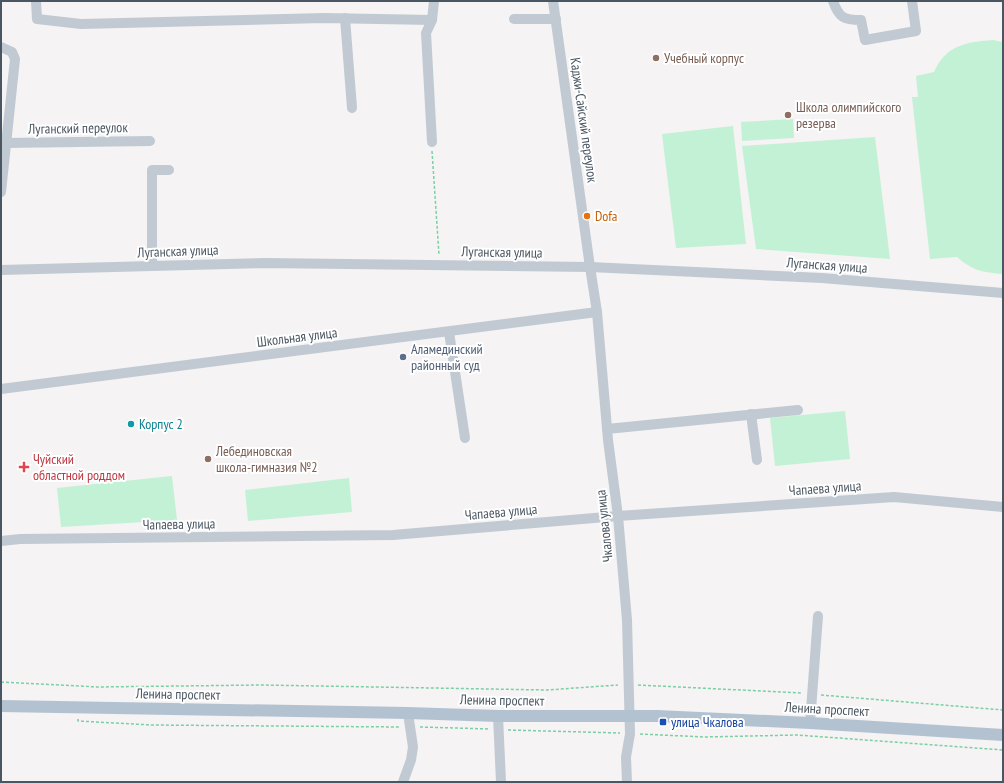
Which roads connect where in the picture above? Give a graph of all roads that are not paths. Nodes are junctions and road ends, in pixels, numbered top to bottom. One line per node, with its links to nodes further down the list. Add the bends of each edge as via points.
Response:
1 (36, 1): 6 (street, via 37,19 81,24)
2 (434, 1): 9 (street)
3 (553, 1): 8 (street, Каджи-Сайский переулок)
4 (833, 1): 5 (street, via 836,11 842,17 861,20 865,40 916,31)
5 (912, 1)
6 (345, 18): 9 (street); 11 (street)
7 (514, 19): 8 (street)
8 (556, 19): 19 (street, Каджи-Сайский переулок)
9 (432, 20): 13 (street, via 426,34)
10 (1, 46): 14 (street, via 12,52 15,59)
11 (352, 108)
12 (150, 142): 14 (street, Луганский переулок)
13 (432, 142)
14 (6, 143): 15 (street)
15 (2, 163): 17 (street)
16 (169, 170): 18 (street, via 152,170)
17 (1, 192)
18 (152, 266): 19 (street, Луганская улица, via 265,263); 20 (street, Луганская улица)
19 (590, 267): 21 (street, Луганская улица, via 822,278); 22 (street, Чкалова улица)
20 (1, 270)
21 (1003, 293)
22 (597, 312): 23 (street, Школьная улица); 27 (street, Чкалова улица)
23 (448, 332): 24 (street, Школьная улица); 28 (street)
24 (1, 389)
25 (798, 410): 26 (street)
26 (751, 414): 27 (street); 29 (street)
27 (607, 429): 31 (street, Чкалова улица)
28 (465, 438)
29 (757, 460)
30 (1003, 508): 31 (street, Чапаева улица, via 894,497)
31 (618, 516): 32 (street, Чапаева улица, via 393,535); 36 (street, Чкалова улица, via 627,620)
32 (1, 542)
33 (818, 616): 38 (street)
34 (1, 706): 35 (main road, Ленина проспект)
35 (408, 713): 37 (main road, Ленина проспект); 40 (street, via 413,747)
36 (630, 715): 37 (main road, Ленина проспект); 38 (main road, Ленина проспект); 42 (street, Чкалова улица, via 626,757)
37 (498, 716): 41 (street)
38 (810, 723): 39 (main road, Ленина проспект)
39 (1003, 735)
40 (403, 782)
41 (501, 782)
42 (627, 782)

